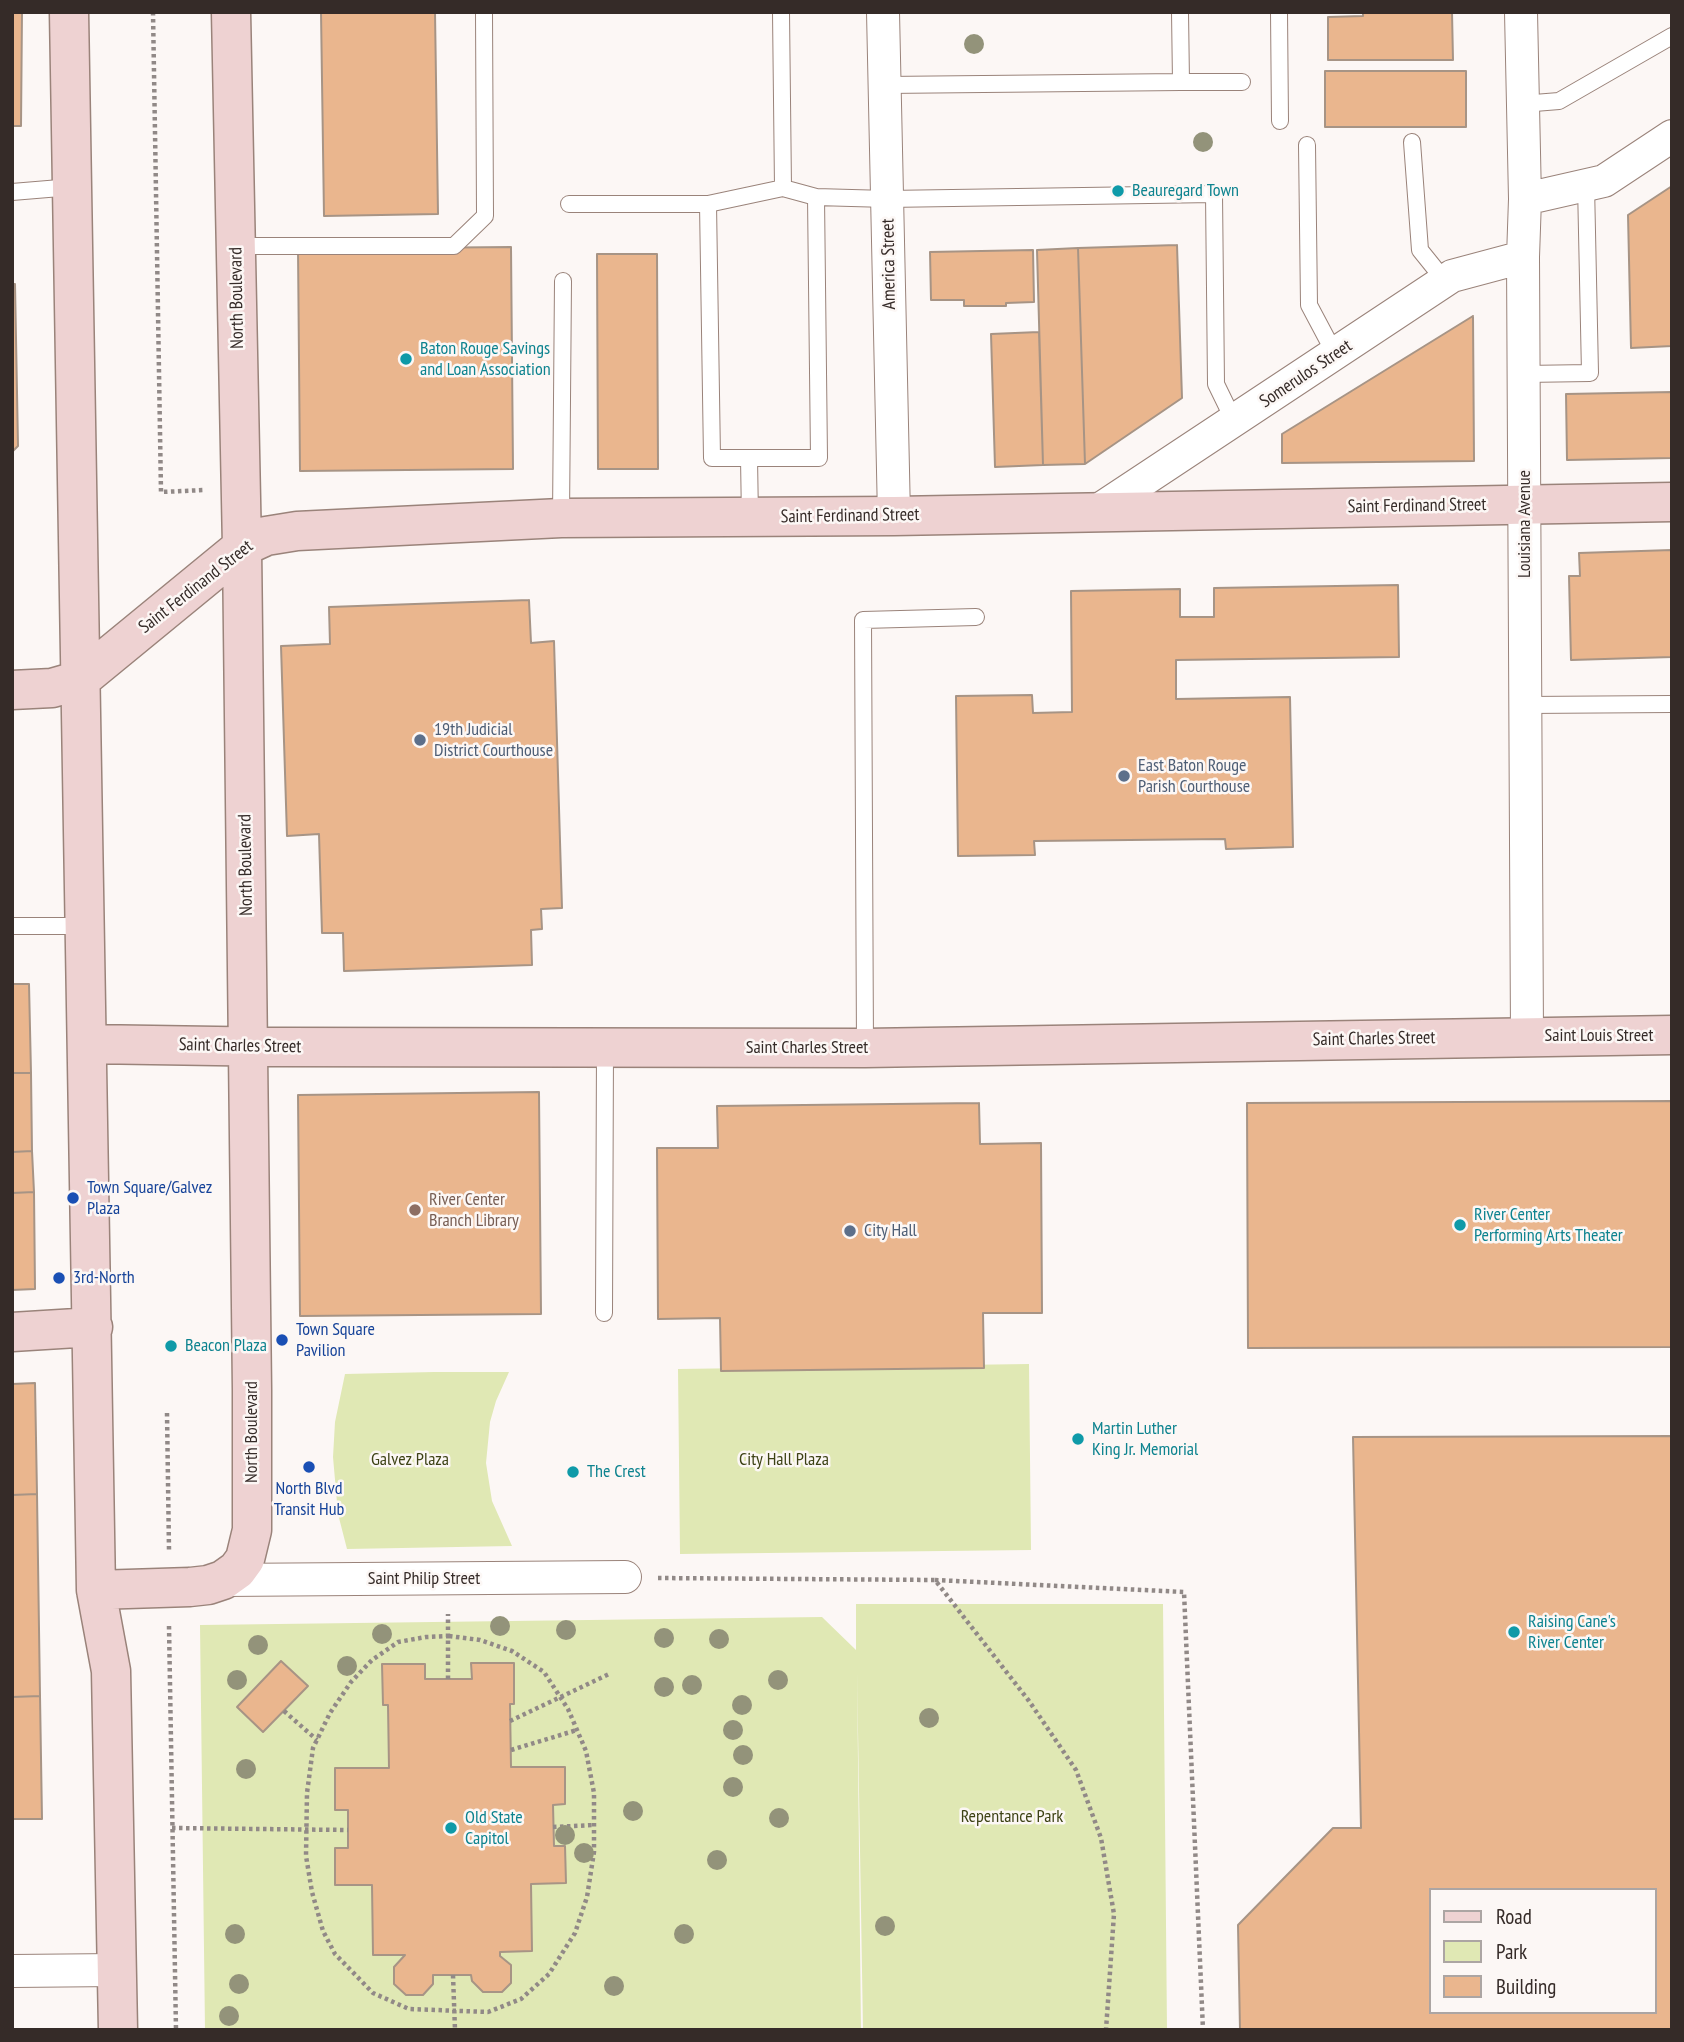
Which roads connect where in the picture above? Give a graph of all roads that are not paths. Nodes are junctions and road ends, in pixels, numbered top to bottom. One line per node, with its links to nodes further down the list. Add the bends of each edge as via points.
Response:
1 (69, 12): 19 (street)
2 (231, 12): 27 (street, North Boulevard)
3 (484, 12): 27 (lane, via 485,216 454,246)
4 (781, 12): 20 (lane)
5 (883, 12): 12 (street, America Street)
6 (1180, 12): 10 (lane)
7 (1279, 12): 14 (lane)
8 (1521, 12): 13 (street, Louisiana Avenue)
9 (1672, 36): 13 (lane, via 1559,101)
10 (1181, 82): 11 (lane); 12 (lane)
11 (1242, 82)
12 (885, 85): 23 (street, America Street)
13 (1522, 104): 24 (street, Louisiana Avenue)
14 (1280, 121)
15 (1672, 136): 18 (street, via 1605,181)
16 (1412, 142): 30 (lane, via 1420,250)
17 (1307, 145): 31 (lane, via 1309,305)
18 (1586, 185): 24 (street); 32 (lane, via 1590,373)
19 (72, 187): 21 (lane); 43 (street)
20 (783, 188): 22 (lane); 26 (lane)
21 (12, 191)
22 (816, 197): 23 (lane); 34 (lane, via 819,458)
23 (887, 199): 33 (lane, via 1214,194 1216,384); 38 (street, America Street)
24 (1525, 199): 28 (street, Louisiana Avenue)
25 (569, 204): 26 (lane)
26 (708, 204): 34 (lane, via 712,458)
27 (236, 246): 41 (street, North Boulevard)
28 (1523, 257): 30 (street, Somerulos Street); 32 (street, Louisiana Avenue)
29 (563, 281): 40 (lane)
30 (1445, 281): 31 (street, Somerulos Street)
31 (1335, 354): 33 (street, Somerulos Street)
32 (1524, 374): 36 (street, Louisiana Avenue)
33 (1234, 421): 37 (street, Somerulos Street)
34 (749, 458): 39 (lane)
35 (1672, 502): 36 (street, Saint Ferdinand Street)
36 (1525, 505): 37 (street, Saint Ferdinand Street); 46 (street, Louisiana Avenue)
37 (1097, 511): 38 (street, Saint Ferdinand Street)
38 (894, 516): 39 (street, Saint Ferdinand Street)
39 (750, 517): 40 (street, Saint Ferdinand Street)
40 (561, 518): 41 (street, Saint Ferdinand Street, via 306,530 278,533)
41 (242, 547): 43 (street, Saint Ferdinand Street); 52 (street, North Boulevard)
42 (976, 617): 54 (lane, via 863,620)
43 (80, 680): 44 (street, via 52,688); 48 (street)
44 (12, 690)
45 (1672, 704): 46 (lane)
46 (1526, 705): 50 (street, Louisiana Avenue)
47 (12, 926): 48 (lane)
48 (85, 926): 51 (street)
49 (1672, 1035): 50 (street, Saint Louis Street)
50 (1527, 1037): 54 (street, Saint Charles Street)
51 (88, 1044): 52 (street, Saint Charles Street); 56 (street)
52 (248, 1046): 53 (street, Saint Charles Street); 59 (street, North Boulevard, via 251,1530 245,1559)
53 (605, 1048): 54 (street, Saint Charles Street); 55 (lane)
54 (865, 1048)
55 (604, 1313)
56 (93, 1327): 57 (street); 60 (street)
57 (12, 1332)
58 (625, 1577): 59 (street, Saint Philip Street)
59 (223, 1580): 60 (street, via 190,1587)
60 (96, 1590): 62 (street, via 111,1671)
61 (12, 1970): 62 (street)
62 (117, 1970): 63 (street)
63 (118, 2030)

